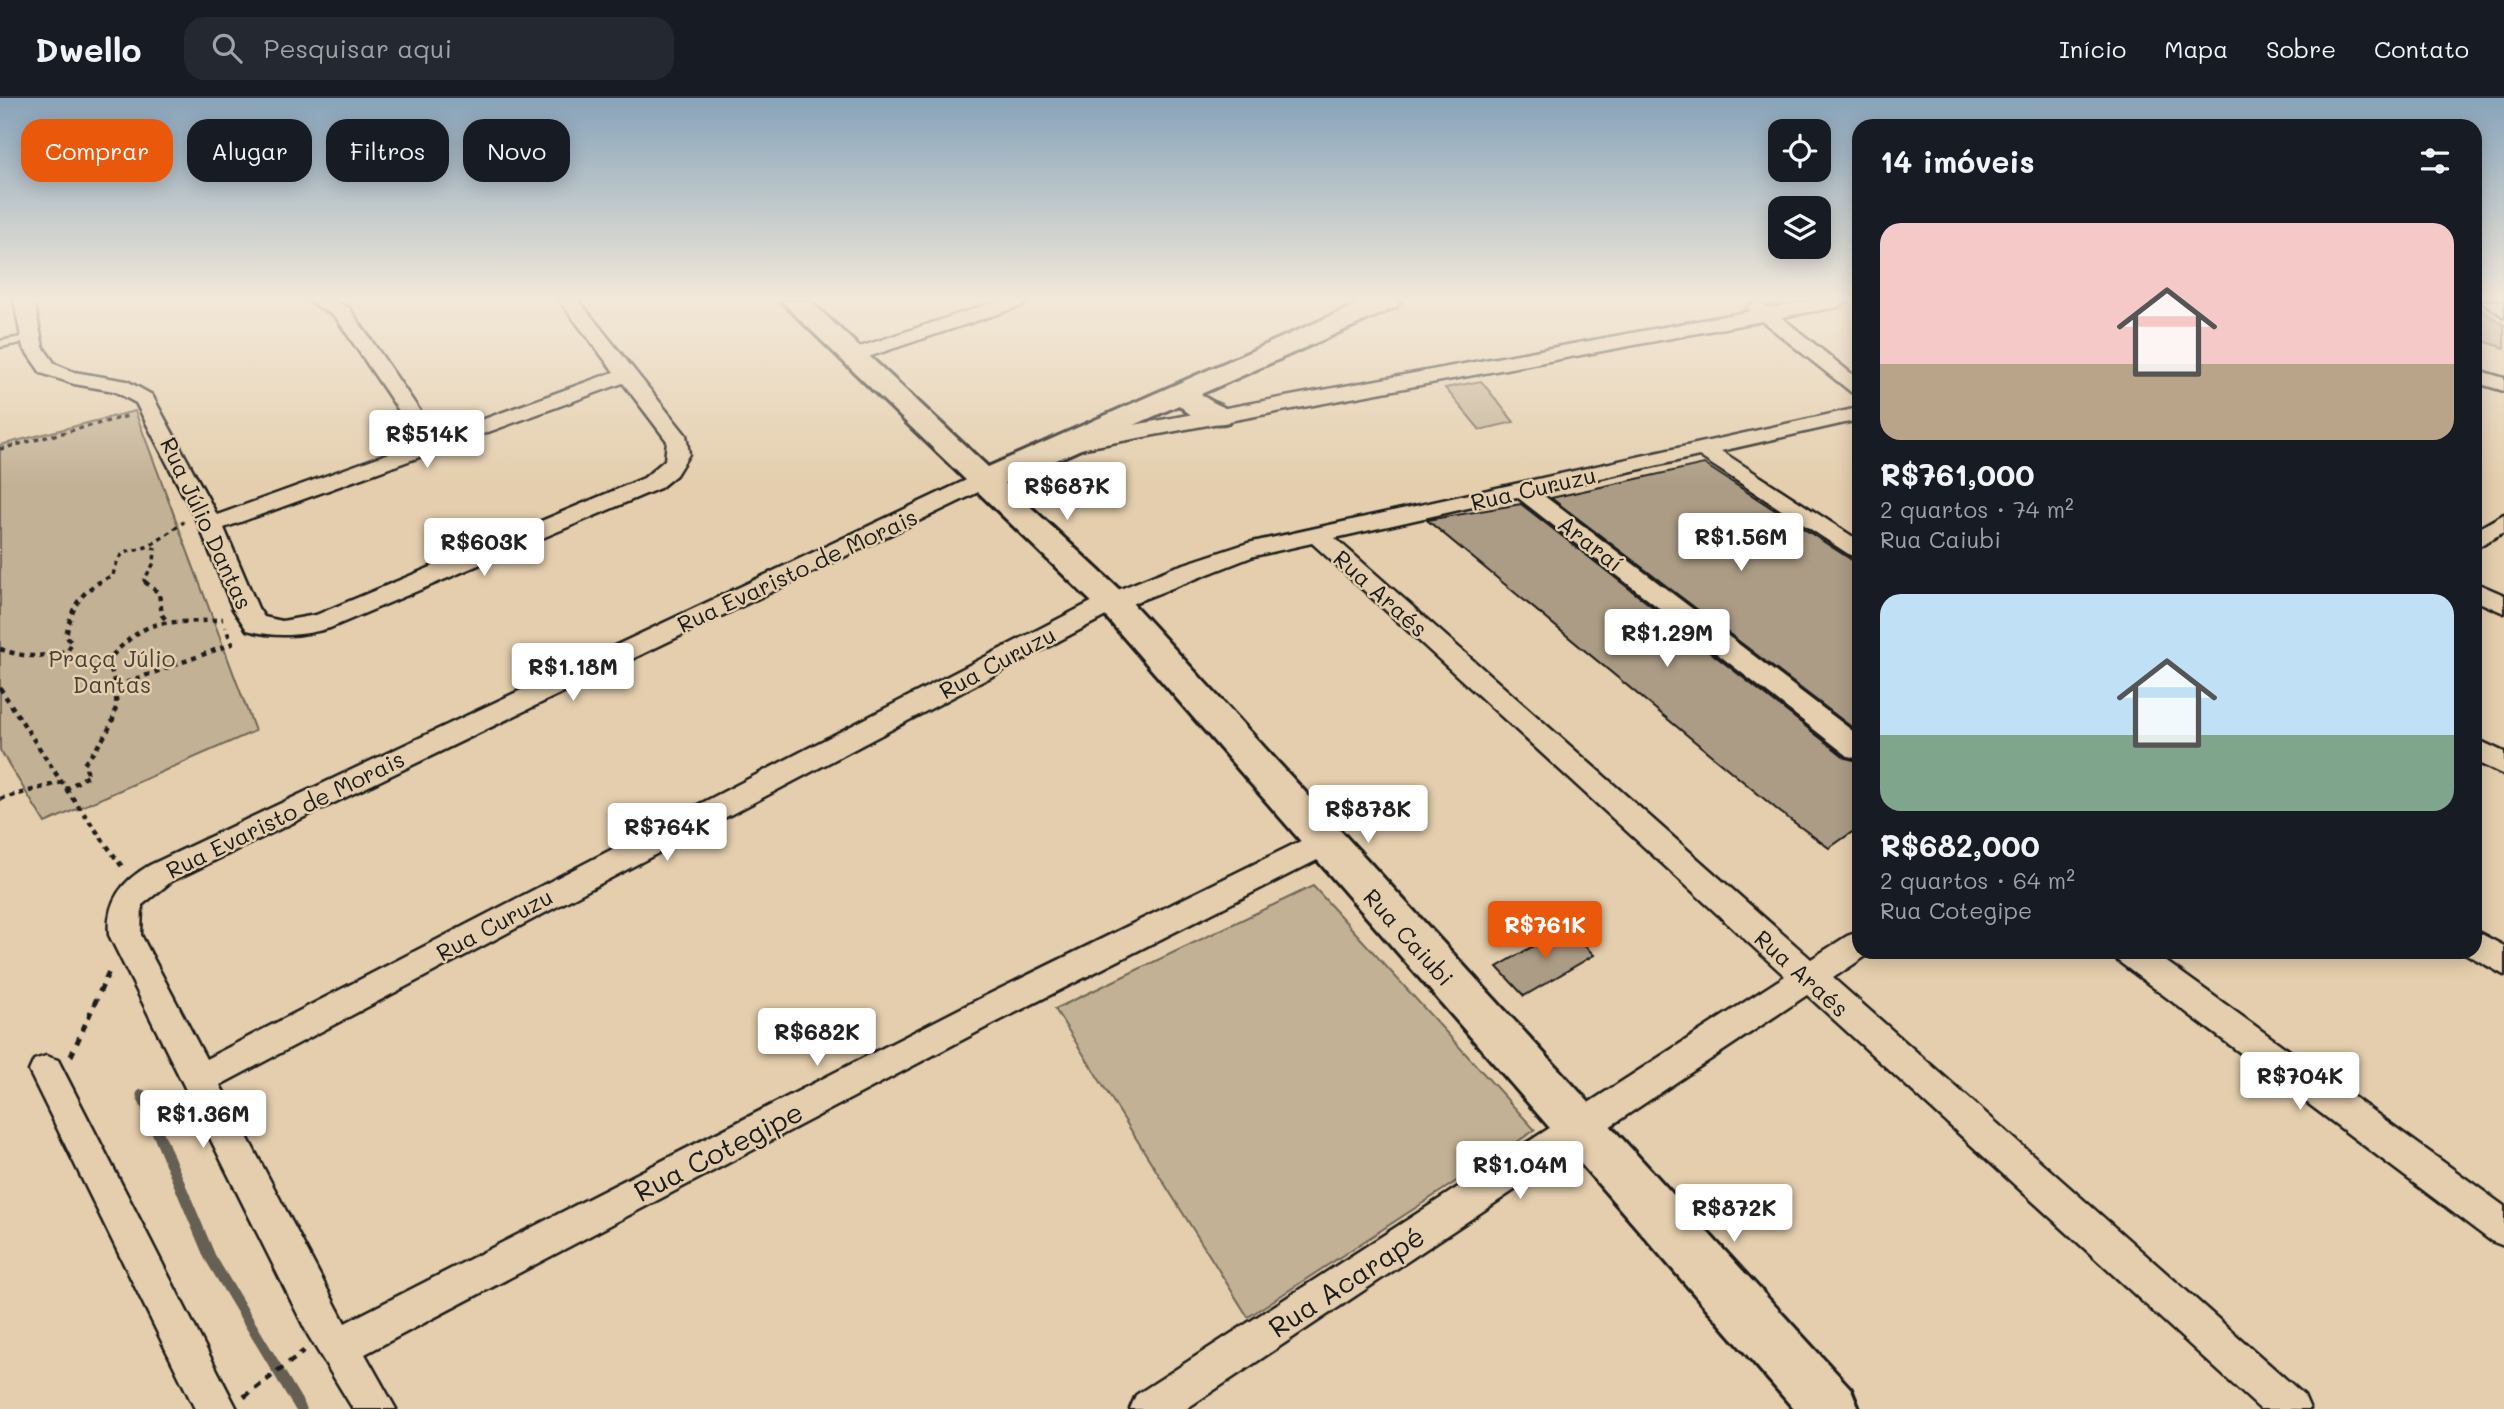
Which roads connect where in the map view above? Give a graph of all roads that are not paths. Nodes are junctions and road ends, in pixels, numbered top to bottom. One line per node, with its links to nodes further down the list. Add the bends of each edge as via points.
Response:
1 (41, 362): 22 (street, Rua Júlio Dantas, via 66,375 129,388 145,399)
2 (376, 362): 16 (street)
3 (618, 362): 8 (street)
4 (859, 362): 19 (street, Rua Caiubi)
5 (1249, 362): 12 (street, Rua Evaristo de Morais)
6 (1510, 362): 14 (street)
7 (1823, 362): 10 (street)
8 (628, 374): 16 (street); 22 (street, Rua Júlio Dantas, via 678,440 680,450 674,464 652,483 321,622 296,628 256,624)
9 (2482, 378): 11 (street)
10 (1852, 384)
11 (2504, 385)
12 (1172, 396): 14 (street); 15 (street, via 1171,414); 17 (street, Rua Evaristo de Morais)
13 (1852, 415): 18 (street, Rua Curuzu)
14 (1219, 416): 15 (street)
15 (1185, 422): 17 (street)
16 (433, 445): 22 (street)
17 (1060, 446): 19 (street, Rua Evaristo de Morais)
18 (1701, 448): 20 (street, Rua Curuzu); 25 (street)
19 (985, 480): 27 (street, Rua Caiubi); 38 (street, Rua Evaristo de Morais, via 161,873 138,889 123,910 125,935)
20 (1523, 491): 23 (street, Rua Curuzu); 29 (street, Araraí)
21 (2504, 521): 24 (street)
22 (200, 529)
23 (1317, 535): 27 (street, Rua Curuzu, via 1248,550); 37 (street, Rua Araés)
24 (2482, 536)
25 (1852, 546)
26 (2482, 594): 28 (street)
27 (1112, 602): 32 (street, Rua Caiubi); 38 (street, Rua Curuzu)
28 (2504, 605)
29 (1852, 744)
30 (2482, 753): 31 (street)
31 (2504, 765)
32 (1324, 844): 40 (street, Rua Caiubi); 42 (street, Rua Cotegipe)
33 (2482, 948): 36 (street)
34 (1852, 949): 37 (street, Rua Acarapé)
35 (2139, 959): 41 (street)
36 (2504, 962)
37 (1808, 979): 40 (street, Rua Acarapé); 47 (street, Rua Araés)
38 (199, 1079): 42 (street, via 322,1321)
39 (51, 1080): 43 (street)
40 (1582, 1126): 45 (street, Rua Acarapé); 46 (street, Rua Caiubi)
41 (2504, 1228)
42 (323, 1348): 44 (street)
43 (227, 1405)
44 (376, 1409)
45 (1150, 1409)
46 (1831, 1409)
47 (2290, 1409)

